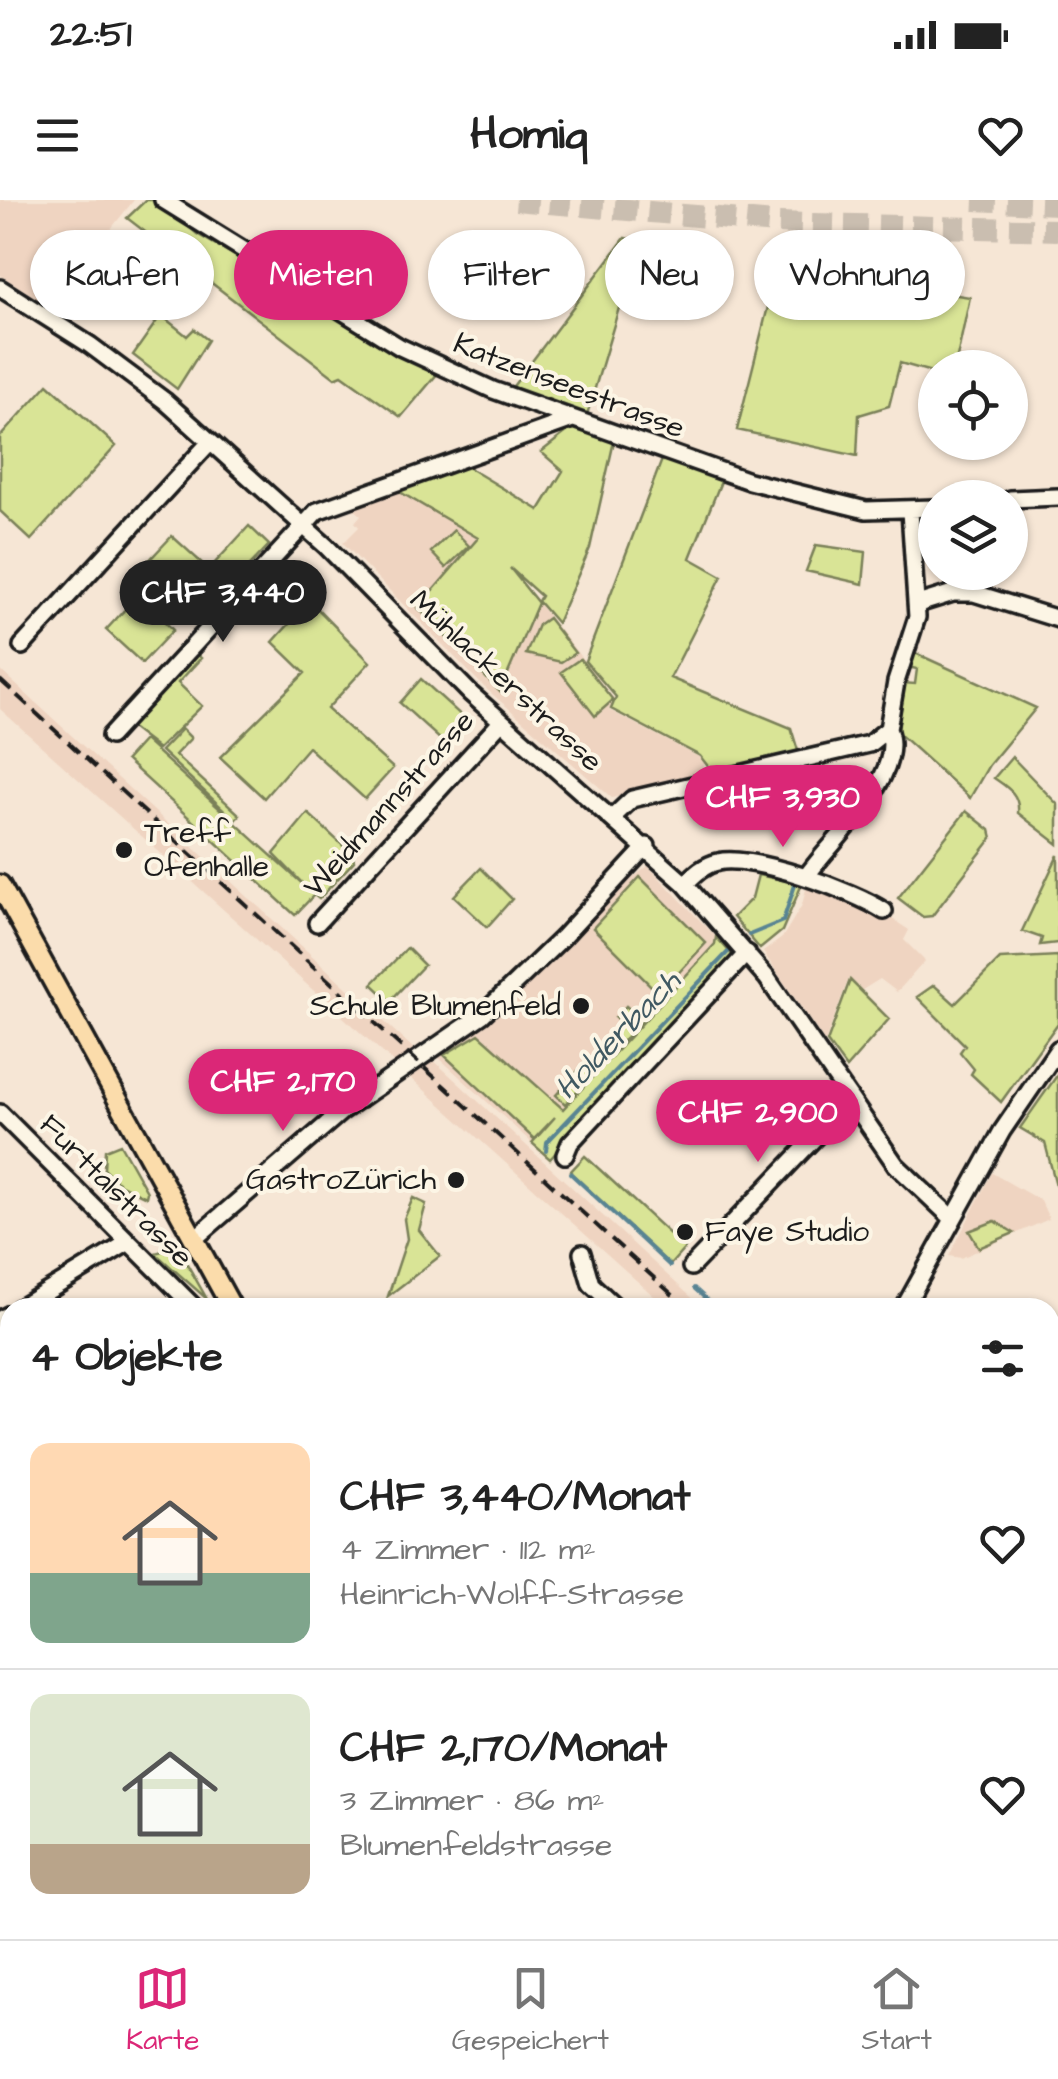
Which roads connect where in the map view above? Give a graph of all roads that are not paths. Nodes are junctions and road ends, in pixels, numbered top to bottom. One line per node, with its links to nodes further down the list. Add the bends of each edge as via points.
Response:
1 (163, 200): 3 (street, Katzenseestrasse, via 400,348)
2 (1, 292): 4 (street, Mühlackerstrasse, via 132,374)
3 (570, 420): 8 (street, Katzenseestrasse, via 749,480 866,510); 9 (street, via 317,511)
4 (210, 442): 9 (street, Mühlackerstrasse); 12 (street)
5 (1058, 497): 6 (street)
6 (1028, 498)
7 (918, 510): 8 (street, Katzenseestrasse)
8 (910, 511): 10 (street)
9 (303, 524): 13 (street, Mühlackerstrasse); 15 (street)
10 (918, 604): 11 (street, via 974,593); 14 (street)
11 (1058, 619)
12 (22, 646)
13 (501, 722): 16 (street, Mühlackerstrasse); 22 (street, Weidmannstrasse)
14 (888, 730): 16 (street, via 870,744 632,799); 18 (street, via 892,756 865,806)
15 (110, 736)
16 (614, 816): 17 (street, Mühlackerstrasse)
17 (647, 846): 19 (street, Mühlackerstrasse); 29 (street, via 482,1015 341,1112)
18 (806, 877): 19 (street, via 723,860); 21 (street, via 862,896)
19 (685, 884): 23 (street, Mühlackerstrasse)
20 (0, 885): 29 (main road)
21 (884, 912)
22 (317, 923)
23 (747, 953): 25 (street, Mühlackerstrasse); 27 (street)
24 (1058, 1049): 28 (street, via 1010,1117)
25 (851, 1100): 28 (street, Mühlackerstrasse, via 896,1165); 32 (street)
26 (0, 1113): 30 (street, Furttalstrasse)
27 (565, 1155)
28 (953, 1219): 37 (street)
29 (193, 1240): 35 (main road)
30 (127, 1242): 33 (street); 34 (street, Furttalstrasse)
31 (582, 1253): 36 (street, via 591,1284)
32 (691, 1267)
33 (36, 1298)
34 (185, 1298)
35 (226, 1298)
36 (607, 1298)
37 (910, 1298)

